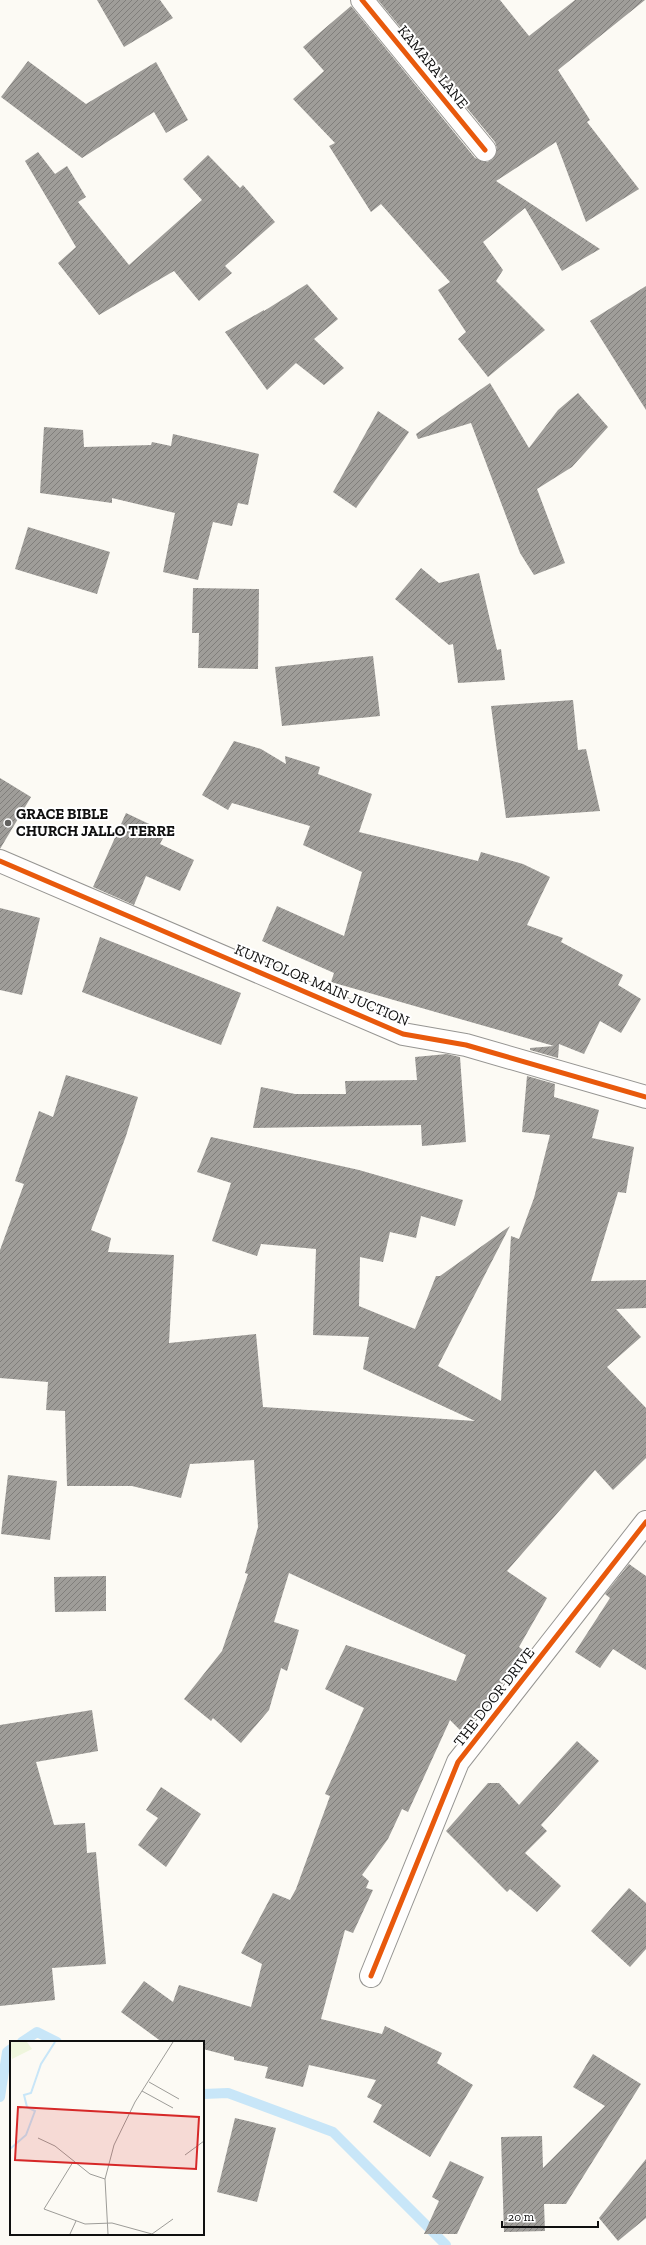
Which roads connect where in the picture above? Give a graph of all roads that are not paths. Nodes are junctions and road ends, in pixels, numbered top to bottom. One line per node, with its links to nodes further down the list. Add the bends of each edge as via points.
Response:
1 (362, 0): 2 (street, KAMARA LANE)
2 (485, 150)
3 (0, 861): 4 (street, KUNTOLOR MAIN JUCTION, via 403,1034 466,1045)
4 (646, 1097)
5 (644, 1530): 6 (street, THE DOOR DRIVE, via 458,1762)
6 (371, 1976)

